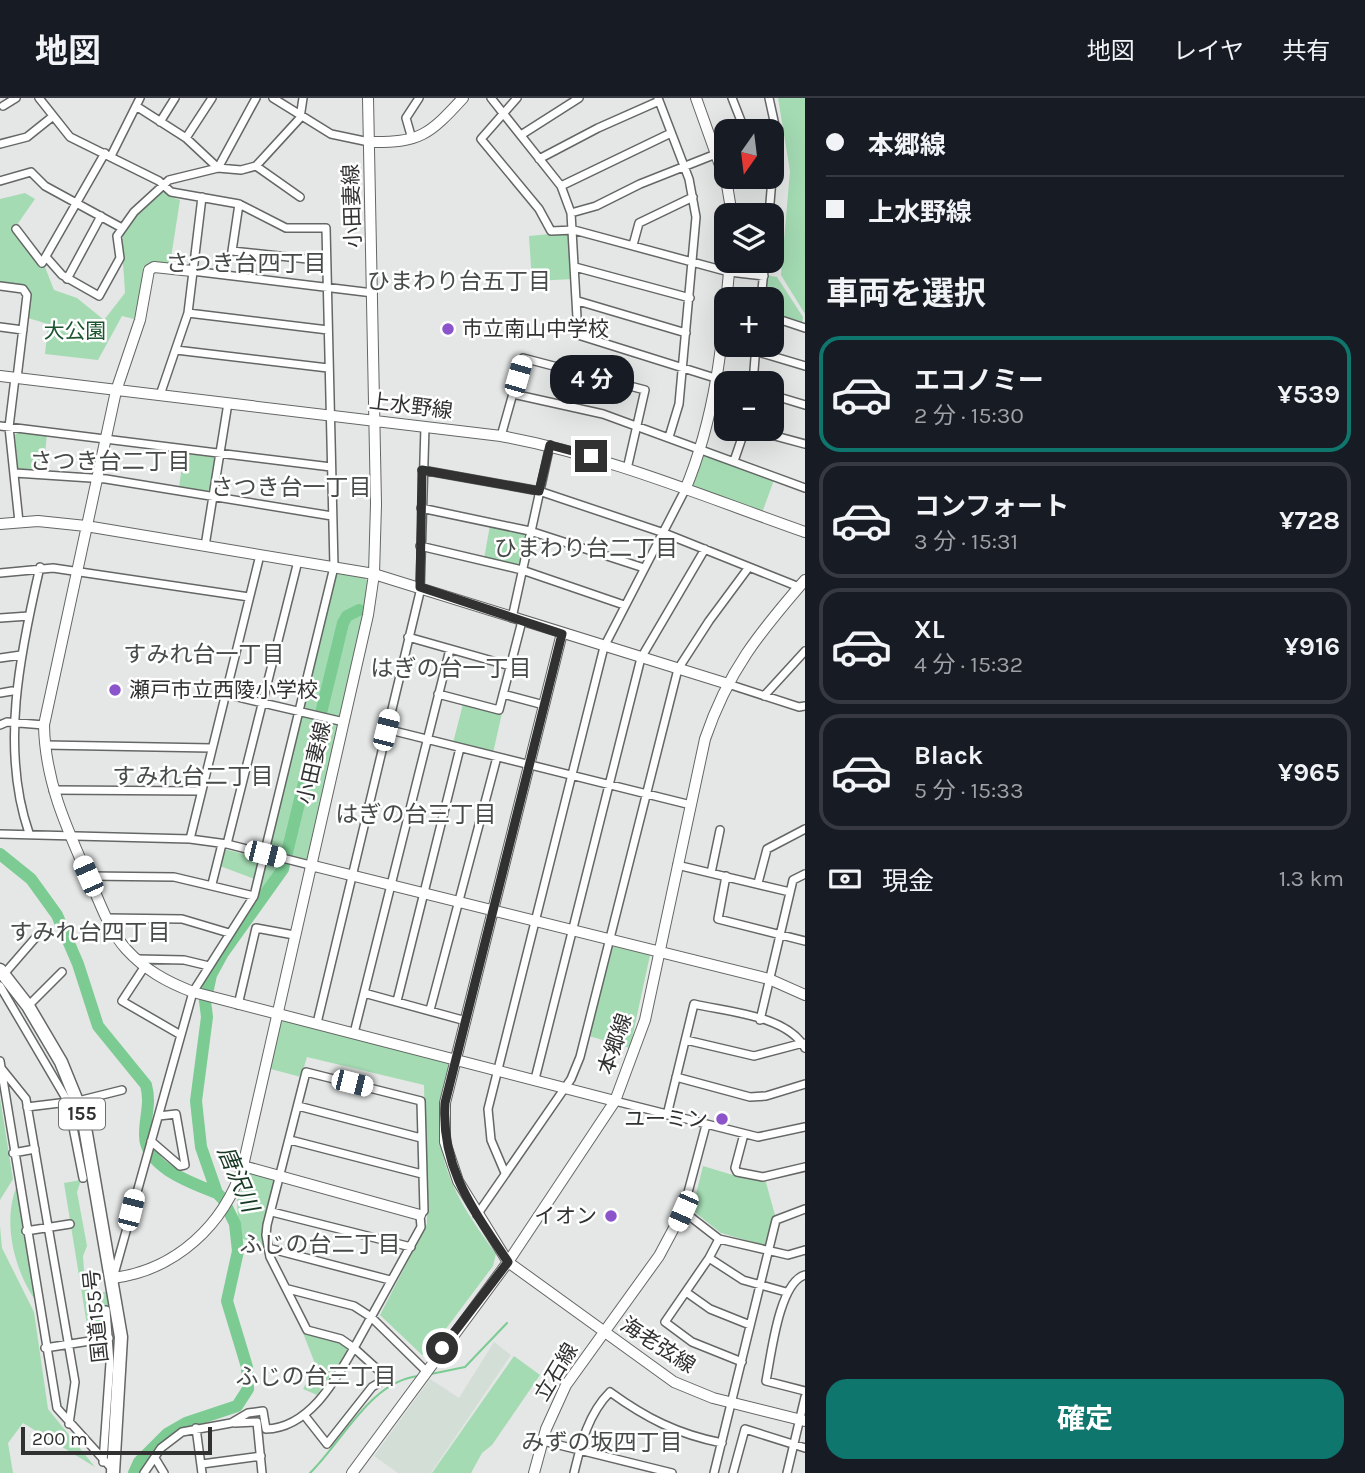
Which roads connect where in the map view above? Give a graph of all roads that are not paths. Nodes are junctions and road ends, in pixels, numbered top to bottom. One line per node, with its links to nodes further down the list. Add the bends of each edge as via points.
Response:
1 (16, 98): 19 (street)
2 (39, 98): 22 (street)
3 (140, 98): 20 (street)
4 (175, 98): 26 (street)
5 (212, 98): 30 (street)
6 (256, 98): 39 (street)
7 (272, 98): 23 (street)
8 (303, 98): 23 (street)
9 (368, 98): 32 (street, 小田妻線)
10 (419, 98): 31 (street, via 406,118)
11 (463, 98): 31 (street, via 428,134)
12 (491, 98): 21 (street)
13 (517, 98): 21 (street)
14 (579, 98): 28 (street)
15 (696, 98): 29 (street)
16 (732, 98): 24 (street)
17 (769, 98): 25 (street)
18 (659, 99): 27 (street); 36 (street)
19 (3, 106)
20 (136, 106): 26 (street); 34 (street)
21 (503, 114): 28 (street); 52 (street, via 481,139 539,209 551,231)
22 (52, 117): 33 (street, via 27,137); 34 (street, via 70,137)
23 (300, 118): 32 (street, via 331,134); 37 (street)
24 (740, 119)
25 (772, 119)
26 (160, 122): 30 (street)
27 (671, 133): 38 (street); 41 (street)
28 (521, 135): 36 (street)
29 (714, 135)
30 (186, 138): 39 (street)
31 (412, 139): 32 (street)
32 (369, 142): 68 (street, 小田妻線)
33 (0, 144)
34 (108, 154): 42 (street); 46 (street)
35 (714, 155): 38 (street)
36 (539, 159): 41 (street)
37 (256, 166): 39 (street); 44 (street)
38 (684, 166): 45 (street); 48 (street)
39 (218, 168): 42 (street, via 169,180)
40 (0, 181): 46 (street, via 30,172 45,186)
41 (561, 186): 48 (street)
42 (163, 187): 43 (street); 50 (street)
43 (202, 197): 47 (street); 59 (street)
44 (300, 197)
45 (693, 197): 53 (street, via 639,223); 56 (street)
46 (79, 202): 49 (street); 54 (street)
47 (239, 204): 55 (street, via 286,228 326,228); 55 (street, via 232,251)
48 (571, 213): 52 (street)
49 (101, 216): 50 (street); 64 (street)
50 (122, 228): 64 (street, via 117,236 121,258 99,296)
51 (16, 229): 54 (street, via 42,263)
52 (574, 230): 53 (street); 58 (street)
53 (633, 245): 56 (street)
54 (47, 258): 64 (street)
55 (326, 261): 67 (street)
56 (693, 263): 57 (street); 69 (street)
57 (714, 265)
58 (575, 267): 69 (street); 70 (street)
59 (192, 271): 67 (street); 71 (street); 87 (street, via 149,270 140,320)
60 (728, 273): 83 (street)
61 (754, 273): 63 (street)
62 (764, 273): 63 (street)
63 (764, 276): 66 (street)
64 (67, 279)
65 (0, 286): 75 (street, via 23,289 27,295)
66 (763, 287)
67 (326, 288): 68 (street); 76 (street)
68 (374, 293): 95 (street, 小田妻線)
69 (690, 298): 77 (street)
70 (578, 301): 77 (street); 82 (street, via 578,335)
71 (188, 313): 76 (street); 78 (street)
72 (784, 321): 74 (street)
73 (0, 327): 75 (street)
74 (805, 328)
75 (23, 330): 85 (street)
76 (328, 330): 81 (street)
77 (686, 333): 82 (street)
78 (176, 350): 81 (street); 90 (street)
79 (780, 357): 80 (street)
80 (805, 366)
81 (328, 368): 94 (street)
82 (682, 368): 86 (street); 101 (street, via 679,404)
83 (718, 371)
84 (0, 376): 85 (street, 上水野線)
85 (16, 378): 87 (street, 上水野線); 98 (street)
86 (714, 378)
87 (116, 391): 90 (street, 上水野線); 102 (street)
88 (714, 392): 107 (street)
89 (513, 394): 96 (street); 96 (street, via 523,358 558,366 645,390); 100 (street)
90 (160, 396): 92 (street, 上水野線)
91 (784, 399): 93 (street)
92 (228, 403): 94 (street, 上水野線); 108 (street)
93 (805, 405)
94 (330, 415): 95 (street, 上水野線); 110 (street)
95 (374, 422): 99 (street, 上水野線); 139 (street, 小田妻線)
96 (637, 425): 101 (street); 111 (street)
97 (0, 426): 98 (street)
98 (9, 427): 102 (street); 113 (street)
99 (425, 427): 100 (street, 上水野線); 112 (street)
100 (501, 436): 106 (street, 上水野線)
101 (669, 437): 107 (street)
102 (106, 439): 108 (street); 114 (street)
103 (784, 439): 105 (street)
104 (742, 441): 109 (street)
105 (805, 444)
106 (550, 445): 111 (street, 上水野線); 117 (street)
107 (701, 450): 109 (street); 116 (street)
108 (220, 452): 110 (street); 118 (street)
109 (734, 461): 115 (street)
110 (331, 467): 120 (street)
111 (627, 469): 116 (street, 上水野線)
112 (422, 470): 117 (street); 119 (street)
113 (15, 473): 114 (street); 121 (street)
114 (97, 478): 118 (street); 123 (street)
115 (805, 488)
116 (685, 490): 125 (street, 上水野線); 126 (street)
117 (539, 491): 124 (street); 126 (street)
118 (213, 496): 120 (street); 127 (street)
119 (421, 508): 124 (street); 128 (street)
120 (332, 516): 133 (street)
121 (19, 522): 122 (street); 123 (street)
122 (0, 524)
123 (86, 526): 127 (street); 136 (street)
124 (530, 531): 135 (street); 137 (street)
125 (805, 532)
126 (664, 533): 129 (street); 135 (street)
127 (205, 546): 130 (street)
128 (420, 547): 137 (street); 141 (street)
129 (705, 549): 134 (street); 154 (street)
130 (260, 555): 131 (street); 142 (street)
131 (298, 561): 133 (street); 164 (street)
132 (40, 567): 136 (street); 138 (street); 144 (street)
133 (334, 567): 139 (street); 167 (street)
134 (749, 567): 140 (street); 156 (street)
135 (644, 568): 143 (street)
136 (77, 570): 142 (street); 170 (street)
137 (522, 570): 143 (street); 146 (street)
138 (0, 573)
139 (374, 574): 141 (street); 168 (street, 小田妻線)
140 (802, 584): 157 (street, 本郷線, via 759,632)
141 (420, 587): 146 (street); 148 (street)
142 (249, 597): 160 (street)
143 (624, 605): 149 (street)
144 (29, 616): 145 (street); 152 (street)
145 (0, 618)
146 (517, 619): 147 (street); 155 (street)
147 (562, 634): 149 (street); 165 (street)
148 (408, 637): 150 (street); 171 (street)
149 (604, 647): 154 (street); 178 (street)
150 (450, 649): 155 (street); 161 (street)
151 (805, 651): 163 (street)
152 (21, 655): 153 (street); 158 (street)
153 (0, 658)
154 (641, 658): 156 (street); 179 (street)
155 (510, 666): 162 (street)
156 (678, 669): 157 (street); 182 (street)
157 (728, 684): 163 (street); 183 (street, 本郷線, via 705,739)
158 (12, 691): 159 (street); 169 (street)
159 (0, 693)
160 (225, 694): 164 (street); 174 (street)
161 (438, 694): 162 (street, via 499,710); 172 (street)
162 (503, 694): 165 (street)
163 (764, 696): 166 (street)
164 (263, 702): 167 (street); 190 (street)
165 (544, 705): 177 (street)
166 (805, 706)
167 (300, 711): 168 (street); 191 (street)
168 (344, 722): 192 (street, 小田妻線)
169 (3, 724): 170 (street); 186 (street, via 8,768)
170 (44, 725): 173 (street)
171 (386, 730): 172 (street); 198 (street)
172 (426, 740): 175 (street); 201 (street)
173 (45, 745): 174 (street); 180 (street)
174 (211, 748): 181 (street)
175 (460, 748): 176 (street); 203 (street)
176 (497, 757): 177 (street); 205 (street)
177 (529, 766): 178 (street); 206 (street)
178 (570, 776): 179 (street); 208 (street)
179 (608, 785): 182 (street); 209 (street)
180 (53, 790): 181 (street); 188 (street)
181 (201, 791): 189 (street)
182 (645, 794): 183 (street); 214 (street)
183 (691, 805): 193 (street, 本郷線)
184 (805, 829): 199 (street, via 767,849)
185 (720, 830): 194 (street)
186 (29, 833): 187 (street); 188 (street)
187 (0, 834)
188 (68, 834): 189 (street); 196 (street)
189 (190, 839): 190 (street)
190 (225, 844): 191 (street); 200 (street)
191 (265, 854): 192 (street); 204 (street)
192 (310, 865): 198 (street); 213 (street, 小田妻線)
193 (677, 865): 194 (street); 216 (street, 本郷線)
194 (711, 873): 197 (street)
195 (805, 874): 202 (street, via 793,880)
196 (88, 876): 200 (street, via 174,877); 207 (street)
197 (726, 876): 199 (street); 211 (street, via 718,919)
198 (353, 877): 201 (street); 232 (street)
199 (758, 883): 202 (street)
200 (212, 884): 204 (street)
201 (390, 886): 203 (street); 223 (street)
202 (790, 892): 211 (street)
203 (424, 894): 205 (street); 225 (street)
204 (254, 896): 210 (street)
205 (458, 904): 206 (street); 228 (street)
206 (493, 912): 208 (street); 231 (street)
207 (106, 918): 210 (street, via 182,919); 217 (street)
208 (534, 922): 209 (street); 239 (street)
209 (573, 931): 214 (street); 241 (street)
210 (229, 933): 218 (street)
211 (779, 935): 215 (street); 221 (street)
212 (37, 936): 220 (street)
213 (294, 936): 226 (street, via 256,928); 229 (street, 小田妻線)
214 (610, 940): 216 (street); 243 (street, via 580,1057)
215 (805, 942)
216 (660, 952): 221 (street); 246 (street, 本郷線, via 637,1050)
217 (141, 963): 218 (street, via 184,960); 222 (street); 234 (street, via 122,1001)
218 (209, 966): 222 (street)
219 (62, 972): 227 (street)
220 (1, 977): 227 (highway, 国道155号 / 155); 245 (street)
221 (769, 979): 224 (street); 230 (street)
222 (193, 992): 226 (street); 234 (street)
223 (364, 993): 225 (street); 233 (street)
224 (805, 995)
225 (397, 1001): 228 (street)
226 (238, 1005): 229 (street)
227 (28, 1006): 245 (highway, 国道155号 / 155, via 72,1082)
228 (430, 1010): 231 (street)
229 (277, 1014): 232 (street); 259 (street, 小田妻線)
230 (760, 1020): 235 (street, via 694,1004); 236 (street, via 792,1033)
231 (466, 1021): 237 (street)
232 (317, 1023): 233 (street)
233 (354, 1033): 237 (street)
234 (179, 1034): 250 (street)
235 (686, 1040): 236 (street, via 754,1056); 240 (street)
236 (804, 1045)
237 (457, 1059): 239 (street); 269 (street, via 445,1103 445,1142 463,1193)
238 (1, 1065): 248 (street); 258 (street)
239 (499, 1070): 241 (street); 261 (street, via 488,1116 491,1140)
240 (676, 1077): 242 (street, via 750,1097); 249 (street)
241 (535, 1079): 243 (street)
242 (805, 1084)
243 (565, 1088): 246 (street); 261 (street)
244 (122, 1090): 245 (street)
245 (73, 1101): 248 (street); 264 (street); 281 (highway, 国道155号 / 155)
246 (615, 1101): 249 (street); 279 (street, 本郷線)
247 (298, 1106): 254 (street); 254 (street, via 306,1072 421,1101); 255 (street)
248 (27, 1107): 257 (street)
249 (667, 1115): 251 (street)
250 (159, 1116): 256 (street); 256 (street, via 176,1114 185,1165 180,1166)
251 (706, 1125): 253 (street); 266 (street)
252 (805, 1127): 253 (street, via 758,1137)
253 (744, 1134): 260 (street, via 737,1172 763,1177)
254 (421, 1138): 262 (street)
255 (290, 1140): 262 (street); 263 (street)
256 (151, 1142): 281 (street)
257 (35, 1149): 258 (street); 271 (street)
258 (13, 1153): 272 (street)
259 (243, 1166): 263 (street); 281 (street, 小田妻線, via 230,1198 199,1238 170,1259)
260 (805, 1167)
261 (505, 1173): 269 (street)
262 (422, 1174): 268 (street, via 424,1211)
263 (281, 1175): 267 (street); 268 (street)
264 (83, 1178)
265 (805, 1209): 276 (street, via 779,1216)
266 (683, 1211): 273 (street); 290 (street, 立石線, via 673,1234)
267 (272, 1212): 274 (street); 275 (street, via 265,1235)
268 (420, 1215): 274 (street, via 421,1227)
269 (477, 1215): 279 (street)
270 (70, 1224): 271 (street)
271 (48, 1227): 272 (street); 292 (street)
272 (26, 1231): 293 (street)
273 (719, 1239): 276 (street); 278 (street)
274 (411, 1247): 282 (street)
275 (268, 1248): 282 (street); 284 (street)
276 (769, 1250): 277 (street, via 788,1255); 283 (street)
277 (805, 1250)
278 (709, 1258): 283 (street, via 737,1277); 285 (street)
279 (508, 1262): 290 (street, 海老弦線); 296 (street, 本郷線)
280 (805, 1275): 286 (street)
281 (113, 1278): 314 (highway, 国道155号 / 155, via 122,1364)
282 (390, 1280): 288 (street)
283 (761, 1285): 286 (street); 289 (street)
284 (288, 1289): 288 (street, via 354,1306); 294 (street, via 307,1330 341,1339)
285 (686, 1292): 289 (street, via 710,1309); 295 (street, via 665,1322 692,1342)
286 (786, 1292): 297 (street, via 766,1381)
287 (106, 1310): 291 (street)
288 (371, 1317): 294 (street); 296 (street)
289 (750, 1325): 295 (street)
290 (604, 1333): 299 (street, 海老弦線, via 674,1382); 305 (street, 立石線, via 566,1385)
291 (109, 1338): 292 (street); 312 (street)
292 (67, 1344): 293 (street); 303 (street, via 75,1382)
293 (45, 1348): 303 (street, via 57,1408)
294 (354, 1348): 300 (street); 300 (street, via 387,1378 372,1387 327,1444)
295 (741, 1362): 299 (street)
296 (423, 1374): 319 (street, 本郷線)
297 (805, 1391)
298 (805, 1397): 301 (street)
299 (732, 1401): 301 (street, 海老弦線); 306 (street)
300 (305, 1416): 302 (street, via 274,1429 266,1429 263,1411)
301 (802, 1420): 307 (street)
302 (231, 1423): 304 (street); 310 (street, via 257,1422)
303 (69, 1425): 312 (street)
304 (196, 1428): 311 (street, via 182,1432); 313 (street)
305 (543, 1441): 309 (street); 320 (street, 立石線)
306 (722, 1443): 309 (street, via 664,1427 610,1392 596,1410); 323 (street)
307 (793, 1445): 308 (street); 324 (street, via 745,1430); 325 (street)
308 (805, 1448)
309 (579, 1450): 321 (street); 322 (street)
310 (261, 1456): 313 (street); 318 (street)
311 (155, 1458): 315 (street); 316 (street)
312 (103, 1462): 314 (street)
313 (202, 1464): 317 (street)
314 (113, 1472)
315 (144, 1473)
316 (164, 1473)
317 (202, 1473)
318 (262, 1473)
319 (352, 1473)
320 (534, 1473)
321 (574, 1473)
322 (672, 1473)
323 (715, 1473)
324 (733, 1473)
325 (787, 1473)

